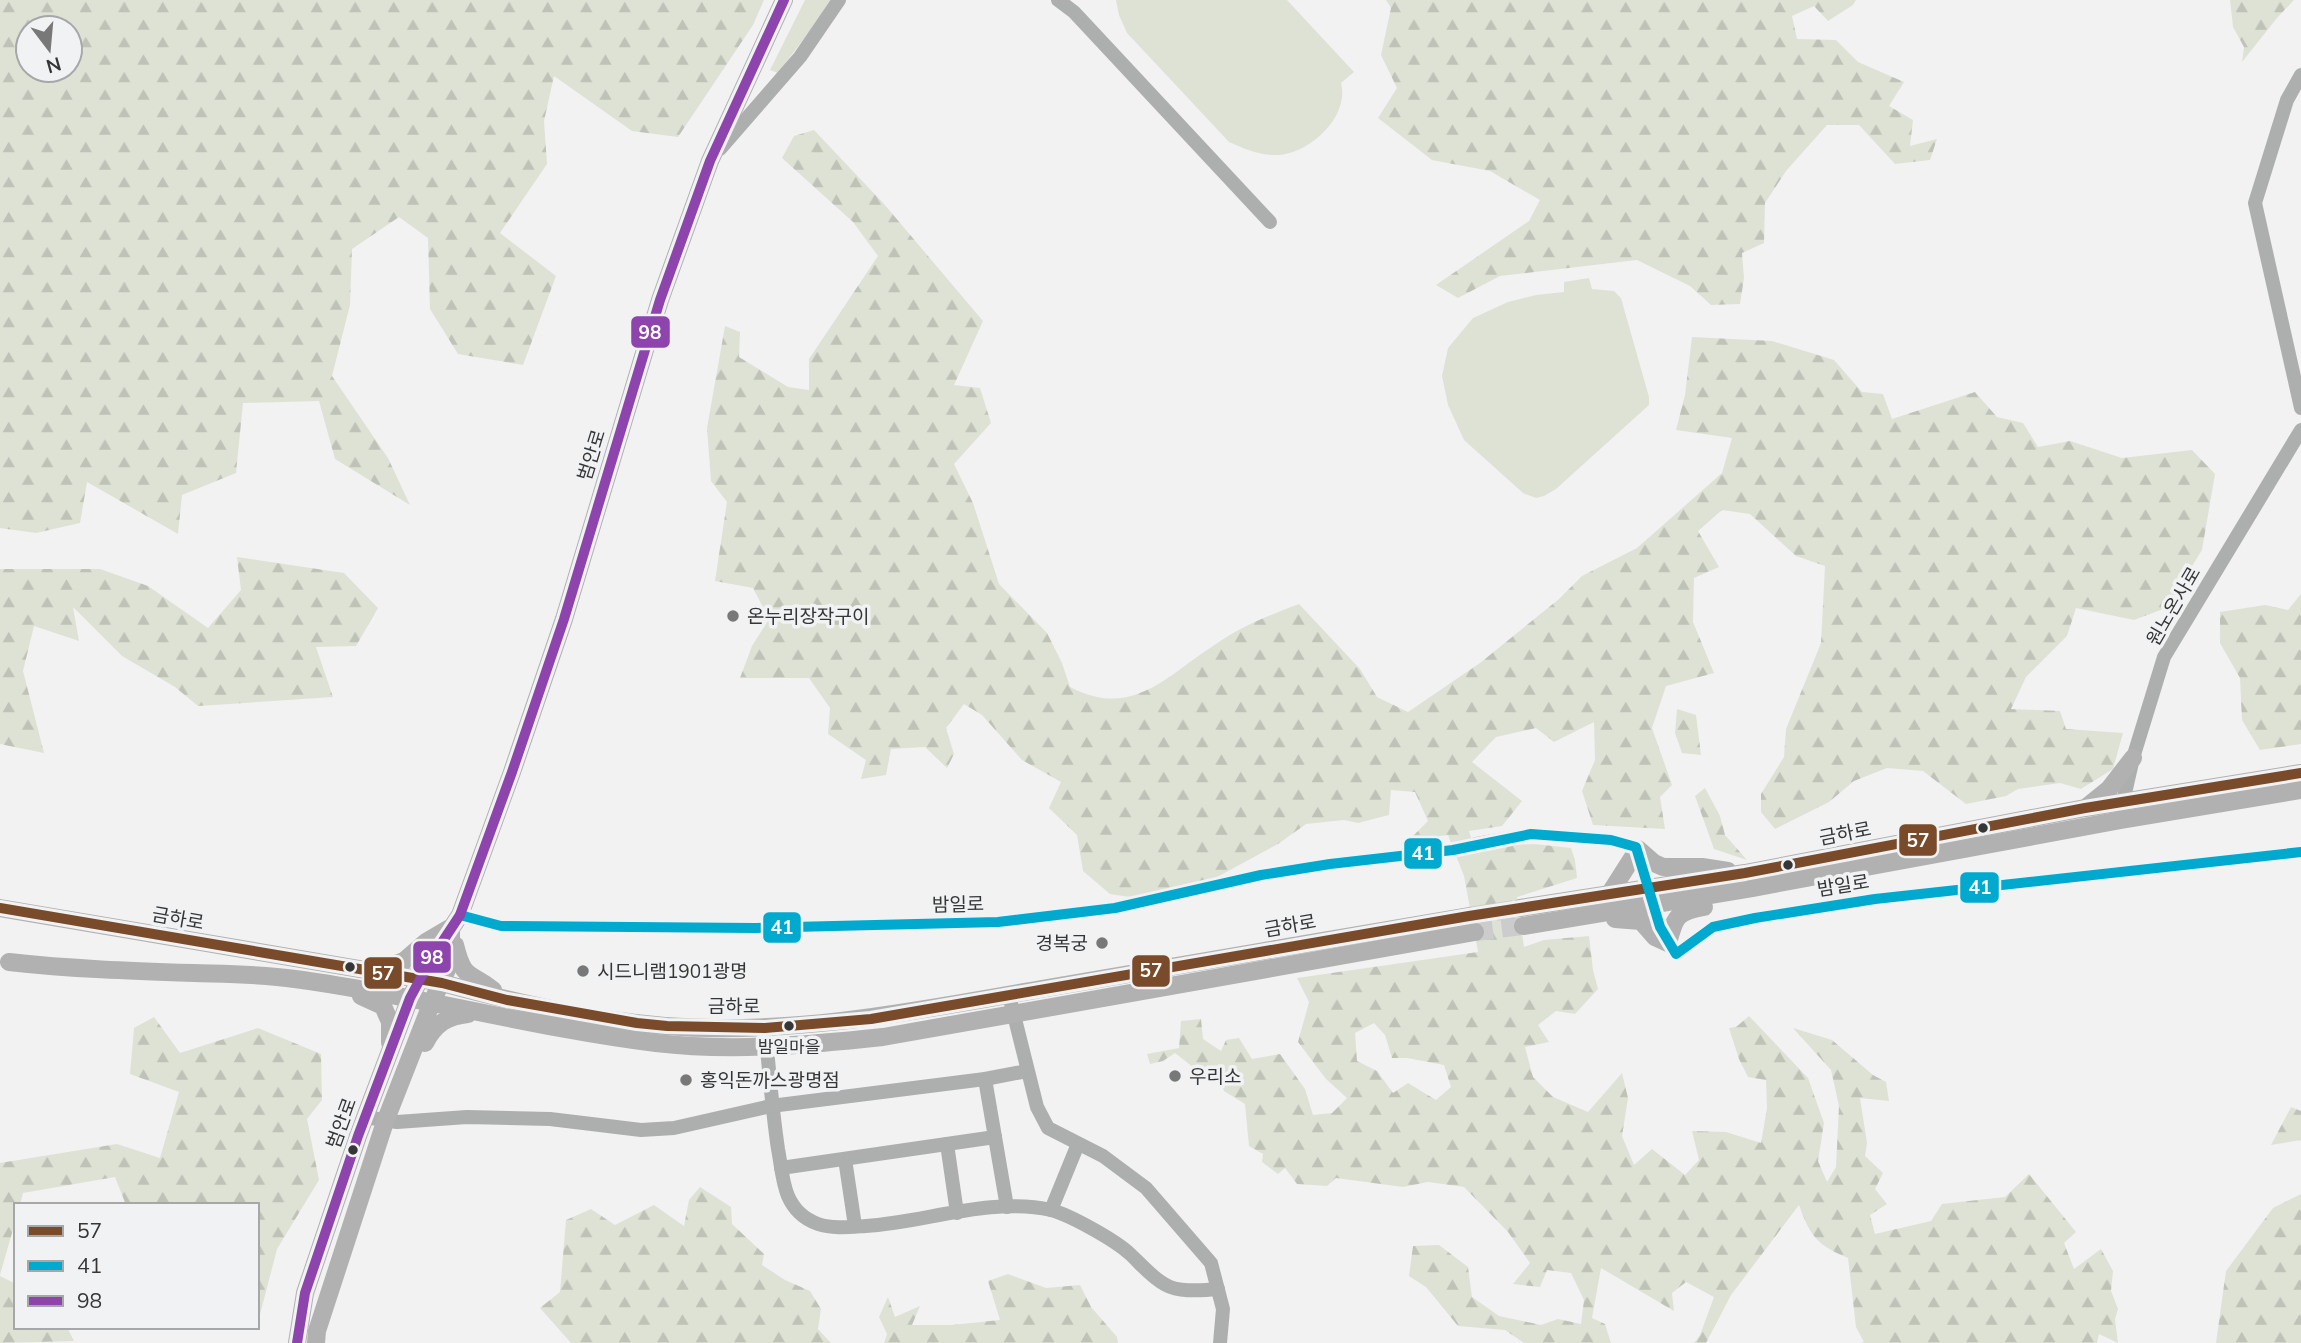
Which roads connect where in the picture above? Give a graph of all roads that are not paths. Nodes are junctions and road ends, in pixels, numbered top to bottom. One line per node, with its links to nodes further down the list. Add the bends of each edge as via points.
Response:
1 (784, 0): 5 (main road, 범안로)
2 (839, 0): 5 (street, via 800,57)
3 (1058, 0): 6 (street)
4 (2301, 75): 7 (street, via 2287,100 2255,203)
5 (710, 161): 25 (main road, 범안로, via 660,300 564,619)
6 (1269, 222)
7 (2301, 408)
8 (2301, 430): 9 (street, 원노온사로, via 2164,657)
9 (2133, 758): 12 (main road, via 2136,787); 13 (street, 원노온사로); 14 (main road, via 2105,794)
10 (2301, 773): 12 (main road, 금하로)
11 (2301, 790): 15 (main road, 금하로)
12 (2151, 797): 13 (main road, 금하로)
13 (2122, 802): 14 (main road, 금하로); 15 (street, 원노온사로)
14 (2085, 808): 20 (main road, 금하로)
15 (2121, 820): 20 (main road, 금하로)
16 (1477, 844): 17 (street, via 1531,834 1611,840)
17 (1638, 849): 20 (main road, via 1662,867 1702,867); 21 (main road); 22 (street)
18 (1453, 850): 25 (street, 밤일로, via 1330,864 1115,908 998,922 755,928)
19 (2301, 852): 26 (street, 밤일로, via 1875,899 1713,927 1676,954)
20 (1749, 880): 22 (main road, 금하로); 26 (main road, via 1722,902 1683,911 1673,922)
21 (1610, 893): 22 (main road, 금하로); 24 (main road, 금하로, via 1522,917)
22 (1653, 896): 24 (main road, 금하로); 26 (street)
23 (0, 908): 28 (main road, 금하로)
24 (1569, 918): 26 (main road, via 1636,919)
25 (456, 922): 28 (main road, via 404,961); 29 (main road, 범안로); 30 (main road, 범안로, via 451,961); 34 (main road, via 458,958 466,973)
26 (1668, 943)
27 (9, 961): 31 (main road, 금하로, via 282,977)
28 (371, 972): 29 (main road, 금하로)
29 (422, 979): 30 (main road, 금하로); 33 (main road, 범안로)
30 (442, 983): 34 (main road, 금하로); 35 (main road, 범안로)
31 (348, 986): 33 (main road, 금하로); 40 (main road, via 383,1006 390,1022)
32 (1009, 995): 37 (street); 37 (main road, 금하로, via 1472,924); 38 (main road, 금하로, via 871,1019)
33 (410, 998): 35 (main road, 금하로); 40 (main road, 범안로)
34 (507, 1000): 38 (main road, 금하로, via 637,1023)
35 (432, 1002): 36 (main road, 금하로); 41 (main road, 범안로)
36 (478, 1013): 39 (main road, 금하로, via 656,1043); 41 (main road, via 447,1017 429,1034)
37 (1012, 1014): 39 (main road, 금하로, via 883,1037); 42 (street)
38 (765, 1028): 39 (street)
39 (767, 1046): 44 (street)
40 (390, 1052): 45 (main road, 범안로)
41 (407, 1069): 46 (main road, 범안로)
42 (1027, 1071): 43 (street); 48 (street, via 1048,1128)
43 (985, 1079): 44 (street); 47 (street)
44 (771, 1106): 46 (street, via 674,1128 467,1117); 51 (street)
45 (365, 1117): 46 (street); 57 (main road, 범안로, via 305,1293)
46 (385, 1122): 58 (main road, 범안로)
47 (995, 1137): 49 (street); 52 (street)
48 (1078, 1143): 53 (street); 56 (street, via 1146,1188 1211,1263)
49 (947, 1144): 50 (street); 54 (street)
50 (845, 1159): 51 (street); 55 (street)
51 (781, 1168): 55 (street, via 787,1194 804,1218 837,1227)
52 (1007, 1207): 53 (street); 54 (street)
53 (1052, 1210): 56 (street, via 1127,1251 1167,1286)
54 (957, 1213): 55 (street)
55 (855, 1226)
56 (1218, 1289): 59 (street, via 1223,1309)
57 (297, 1343)
58 (316, 1343)
59 (1220, 1343)

